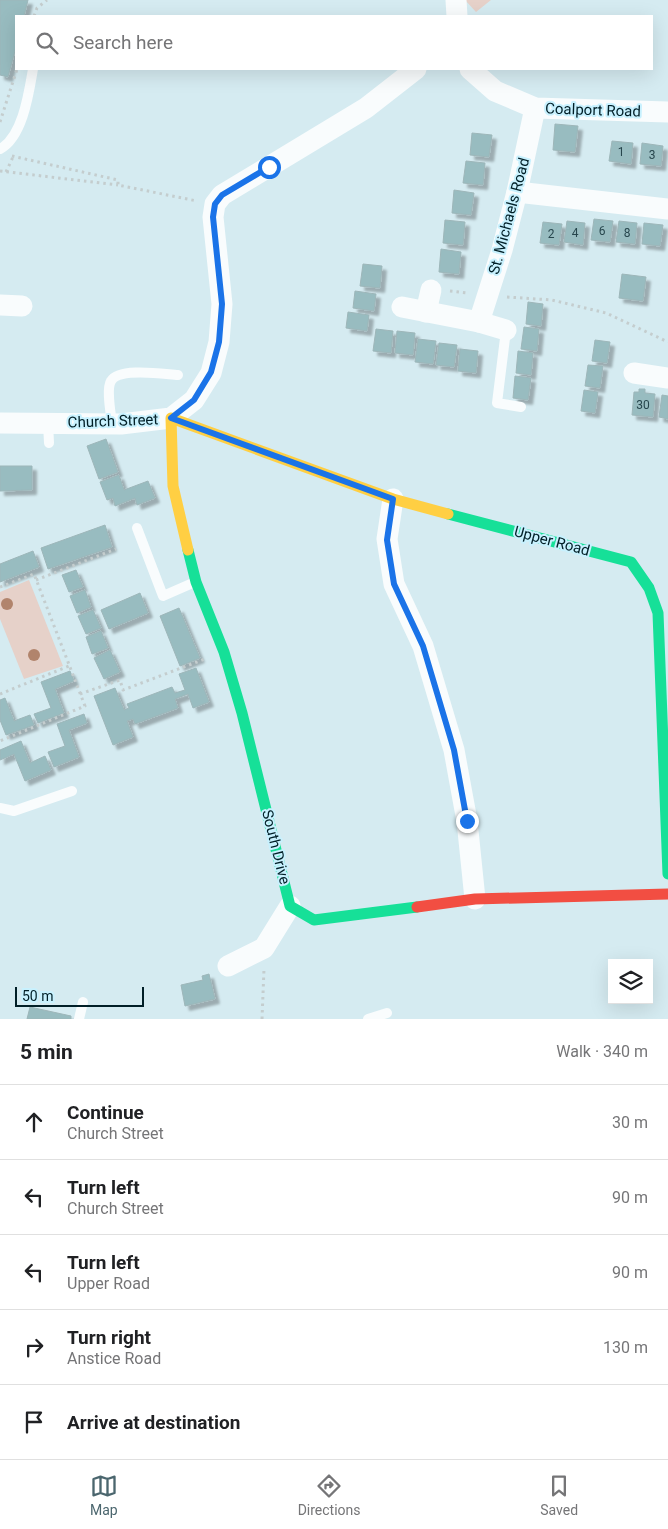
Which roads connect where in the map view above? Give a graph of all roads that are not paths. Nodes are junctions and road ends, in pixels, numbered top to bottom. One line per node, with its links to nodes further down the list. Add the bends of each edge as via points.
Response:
1 (456, 0): 2 (street)
2 (457, 15)
3 (33, 70): 8 (lane, via 17,131)
4 (415, 70): 22 (street, Church Street, via 366,108 222,195 215,204 213,217 222,304 219,342 211,372 194,400)
5 (471, 70): 6 (street, Coalport Road, via 496,91)
6 (535, 108): 7 (street, Coalport Road); 9 (street, St. Michaels Road)
7 (668, 112)
8 (3, 148)
9 (517, 192): 10 (street); 16 (street, St. Michaels Road)
10 (668, 209)
11 (431, 290): 15 (street)
12 (0, 305): 13 (street)
13 (22, 306)
14 (402, 307): 15 (street)
15 (426, 312): 16 (street)
16 (479, 322): 17 (street)
17 (506, 330): 21 (lane, via 496,403)
18 (634, 373): 20 (street)
19 (178, 376): 24 (lane, via 118,374 110,382 109,390)
20 (668, 378)
21 (521, 407)
22 (171, 418): 24 (street, Church Street); 25 (street, Upper Road); 27 (street, South Drive, via 173,486)
23 (0, 423): 24 (street, Church Street, via 48,433)
24 (112, 424)
25 (393, 499): 28 (street, Upper Road, via 631,562 649,588 658,614); 34 (street, via 387,540 394,584 423,646 454,750 467,821)
26 (137, 528): 27 (lane, via 162,596)
27 (196, 582): 35 (street, South Drive, via 224,652 242,713)
28 (664, 666): 29 (street, Upper Road)
29 (664, 692): 32 (street, Upper Road)
30 (72, 791): 31 (lane, via 14,811)
31 (0, 808)
32 (668, 874)
33 (668, 894): 34 (street)
34 (475, 899): 35 (street, via 314,920)
35 (290, 906): 36 (street, via 264,948)
36 (228, 966)
37 (83, 1002): 39 (lane)
38 (387, 1013): 40 (lane)
39 (79, 1019)
40 (368, 1019)

